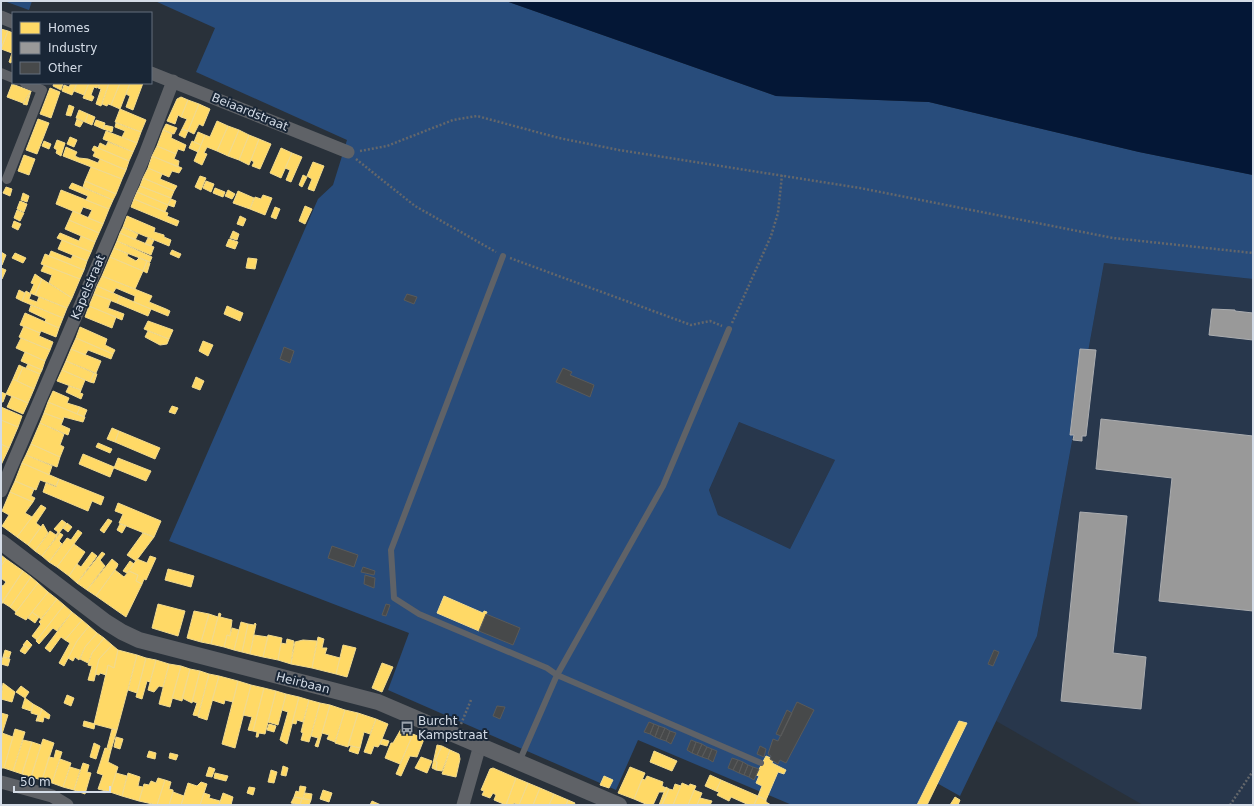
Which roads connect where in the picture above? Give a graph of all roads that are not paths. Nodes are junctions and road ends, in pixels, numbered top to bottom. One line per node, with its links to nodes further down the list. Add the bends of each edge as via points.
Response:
1 (1, 17): 2 (street)
2 (12, 22)
3 (152, 73): 6 (street, Beiaardstraat)
4 (1, 74): 5 (street)
5 (12, 78)
6 (172, 81): 8 (street, Beiaardstraat); 12 (street, Kapelstraat, via 144,157)
7 (27, 84): 9 (street, via 42,90)
8 (348, 152)
9 (7, 179)
10 (503, 256): 14 (lane, via 391,550 394,598 418,614 547,668)
11 (729, 329): 14 (lane, via 663,486)
12 (1, 491)
13 (1, 542): 15 (street, Heirbaan, via 106,622 139,640 378,702)
14 (557, 675): 16 (lane); 17 (lane)
15 (480, 745): 16 (street, Heirbaan); 20 (street)
16 (519, 762): 21 (street, Heirbaan)
17 (761, 763)
18 (1, 782): 19 (street, via 52,796)
19 (67, 805)
20 (464, 805)
21 (618, 805)

